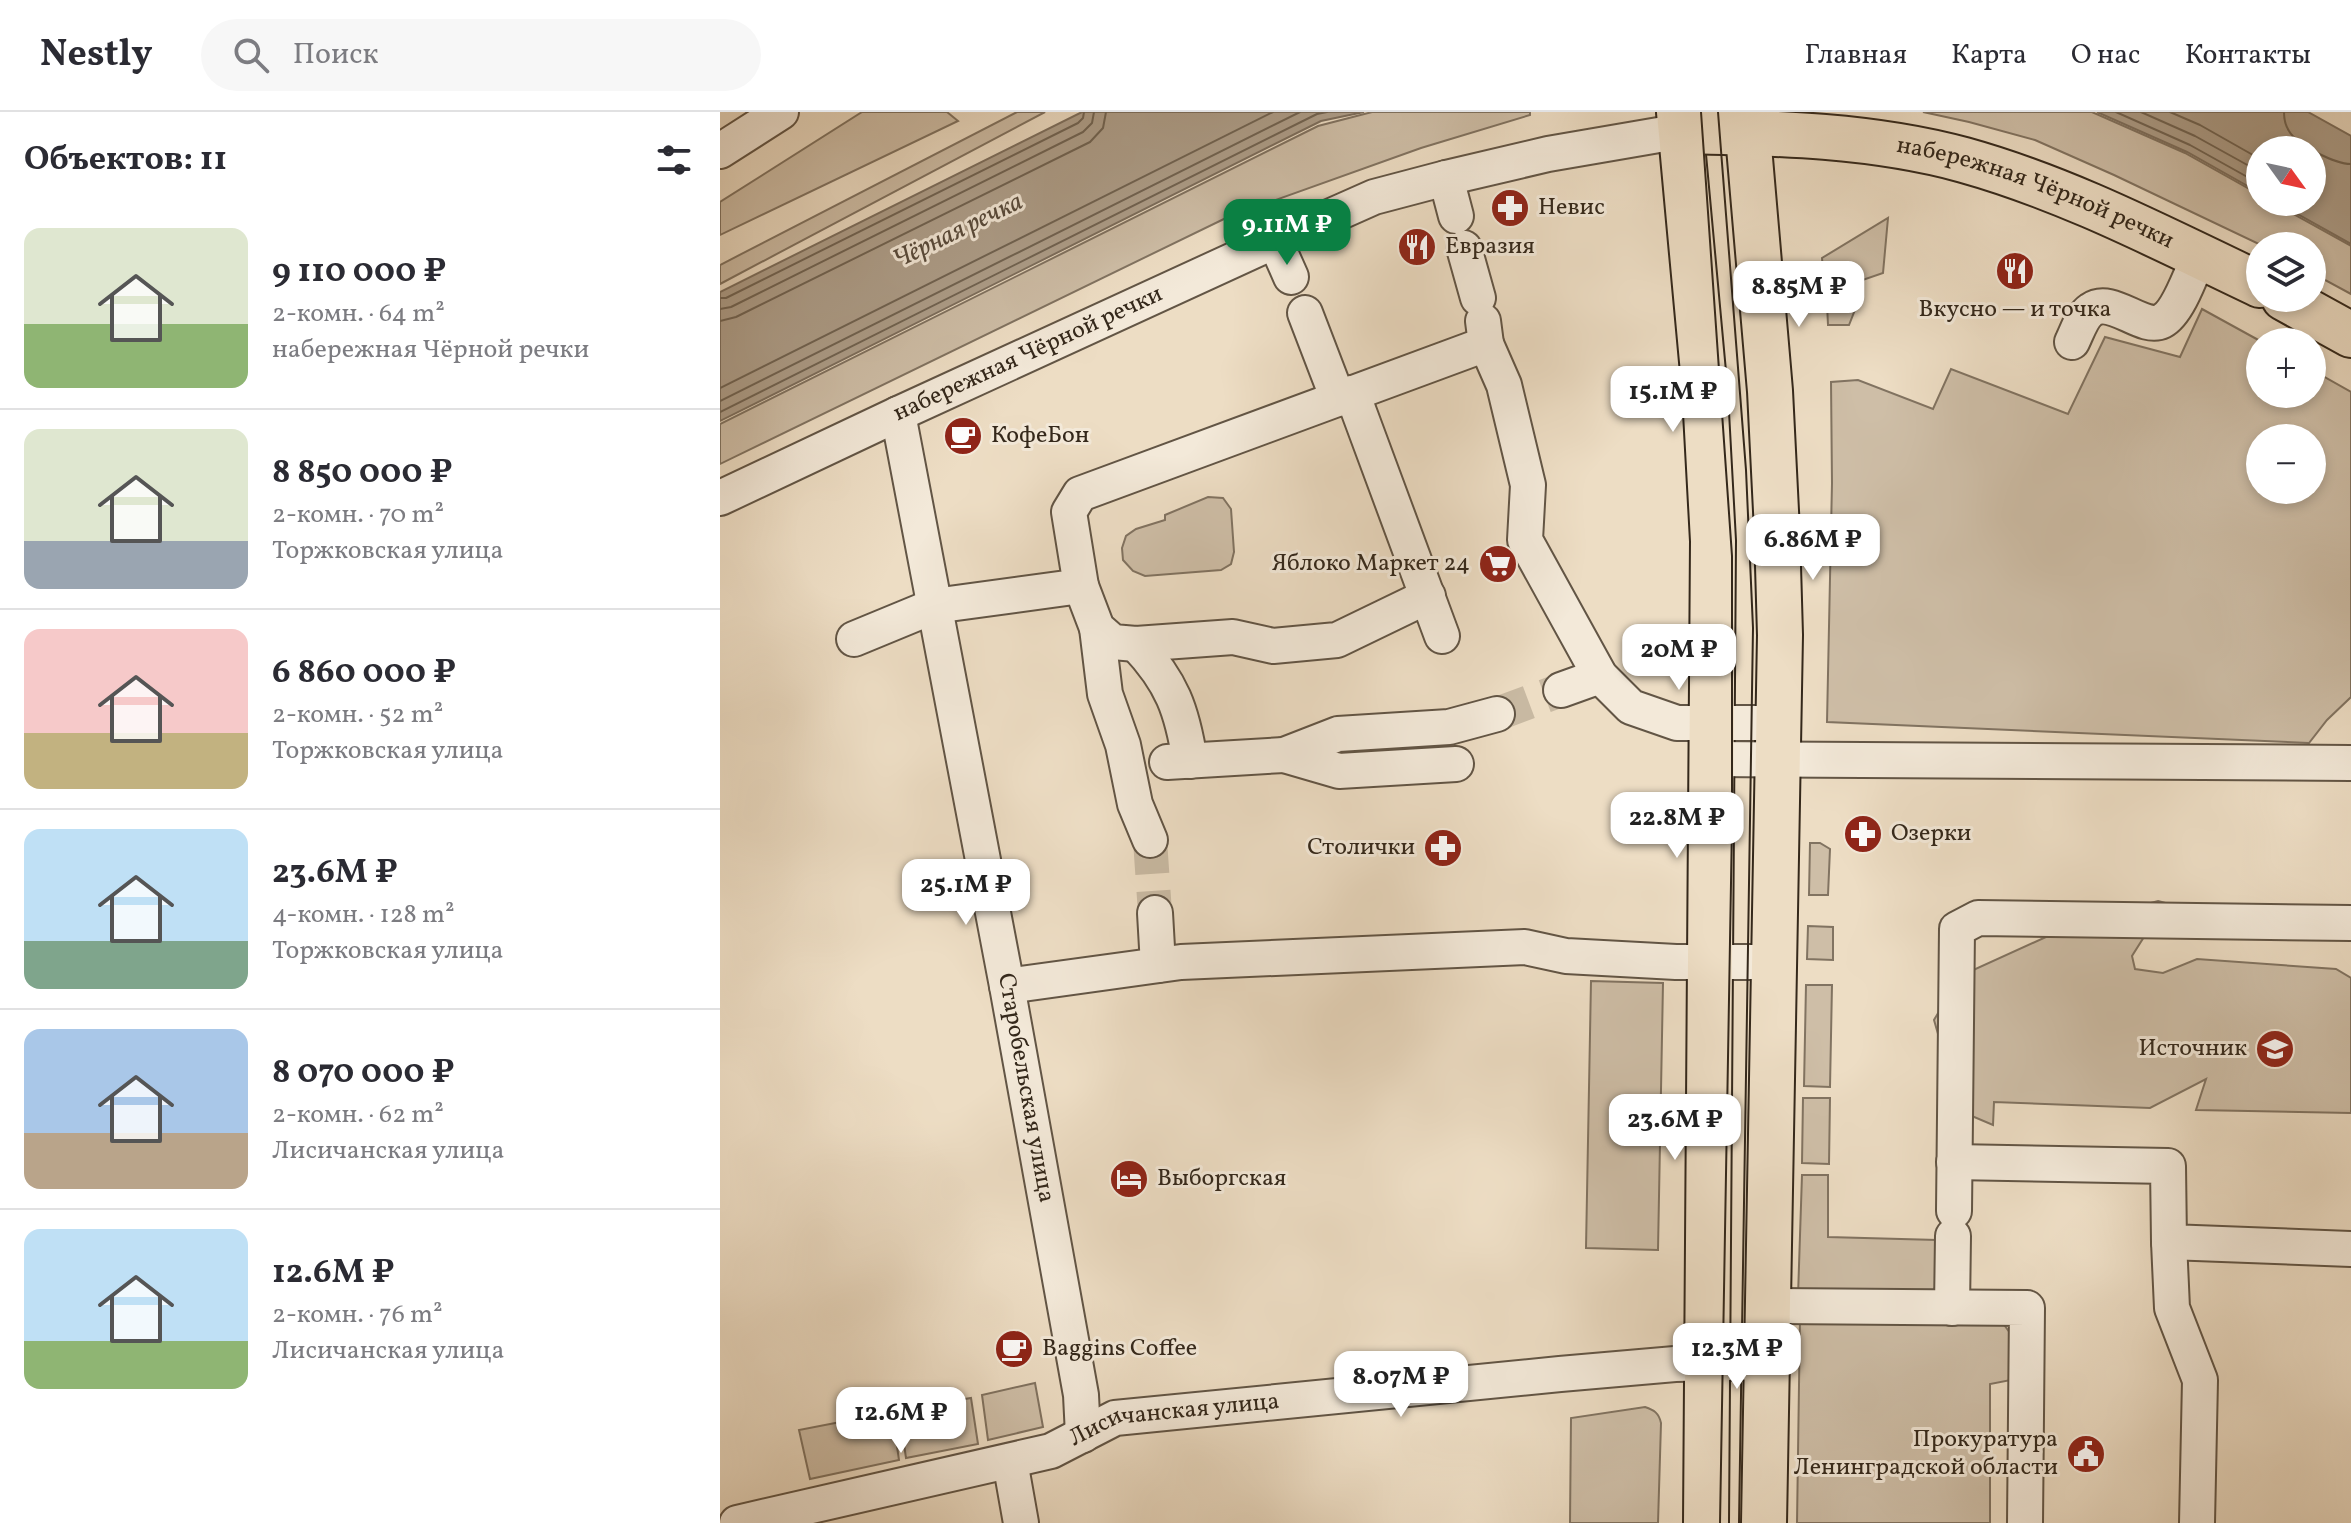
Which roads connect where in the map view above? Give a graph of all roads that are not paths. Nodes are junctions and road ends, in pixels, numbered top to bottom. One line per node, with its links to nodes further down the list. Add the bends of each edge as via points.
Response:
1 (781, 112): 4 (street)
2 (1680, 122): 3 (main road, набережная Чёрной речки); 5 (street, набережная Чёрной речки); 30 (main road, via 1712,515)
3 (1747, 122): 9 (main road, набережная Чёрной речки, via 1919,150 2009,173); 31 (main road, via 1773,437)
4 (720, 151)
5 (1446, 178): 6 (street); 7 (street, набережная Чёрной речки, via 1374,197)
6 (1456, 216)
7 (1275, 241): 10 (street); 18 (street, набережная Чёрной речки)
8 (1464, 248): 14 (street)
9 (2199, 256): 11 (main road, набережная Чёрной речки); 16 (street, via 2175,308 2162,321 2153,323 2110,307 2092,309)
10 (1291, 277)
11 (2246, 278)
12 (2309, 312): 15 (main road)
13 (1305, 313): 17 (street)
14 (1482, 321): 17 (street); 27 (street, via 1528,485 1525,540)
15 (2351, 335)
16 (2072, 342)
17 (1345, 396): 20 (street, via 1080,494 1069,512); 21 (street)
18 (898, 414): 19 (street, набережная Чёрной речки); 22 (street, Старобельская улица)
19 (720, 498)
20 (1081, 586): 22 (street); 23 (street)
21 (1428, 596): 24 (street); 26 (street, via 1337,640 1273,646 1233,637)
22 (934, 606): 25 (street); 41 (street, Старобельская улица)
23 (1097, 628): 26 (street, via 1113,642); 35 (street, via 1105,694)
24 (1442, 636)
25 (854, 639)
26 (1136, 644): 32 (street, via 1171,690 1184,727 1178,762)
27 (1600, 676): 28 (street); 30 (street, via 1631,707)
28 (1561, 690)
29 (1497, 714): 32 (street, via 1449,727 1338,734)
30 (1713, 741): 31 (street); 38 (main road)
31 (1779, 741): 33 (street); 39 (main road)
32 (1284, 755): 34 (street, via 1339,771)
33 (2351, 763)
34 (1456, 764)
35 (1150, 840)
36 (1155, 913): 40 (street)
37 (2351, 923): 42 (street, via 1978,918 1957,929)
38 (1710, 962): 39 (street); 40 (street, via 1566,956 1525,947); 48 (main road)
39 (1773, 962): 45 (main road)
40 (1158, 965): 41 (street)
41 (1007, 986): 49 (street, Старобельская улица, via 1081,1395)
42 (1954, 1162): 43 (street, via 2168,1166); 46 (street)
43 (2169, 1242): 44 (street); 56 (street, via 2172,1308 2200,1380)
44 (2351, 1249)
45 (1766, 1306): 46 (street); 47 (main road)
46 (1952, 1308): 55 (street, via 2027,1308)
47 (1766, 1362): 48 (street, Лисичанская улица); 54 (main road)
48 (1708, 1363): 49 (street, Лисичанская улица, via 1115,1418); 53 (main road)
49 (1083, 1435): 50 (street, Лисичанская улица, via 1051,1451)
50 (1010, 1461): 51 (street, Лисичанская улица); 52 (street)
51 (737, 1523)
52 (1021, 1523)
53 (1706, 1523)
54 (1764, 1523)
55 (2025, 1523)
56 (2197, 1523)

